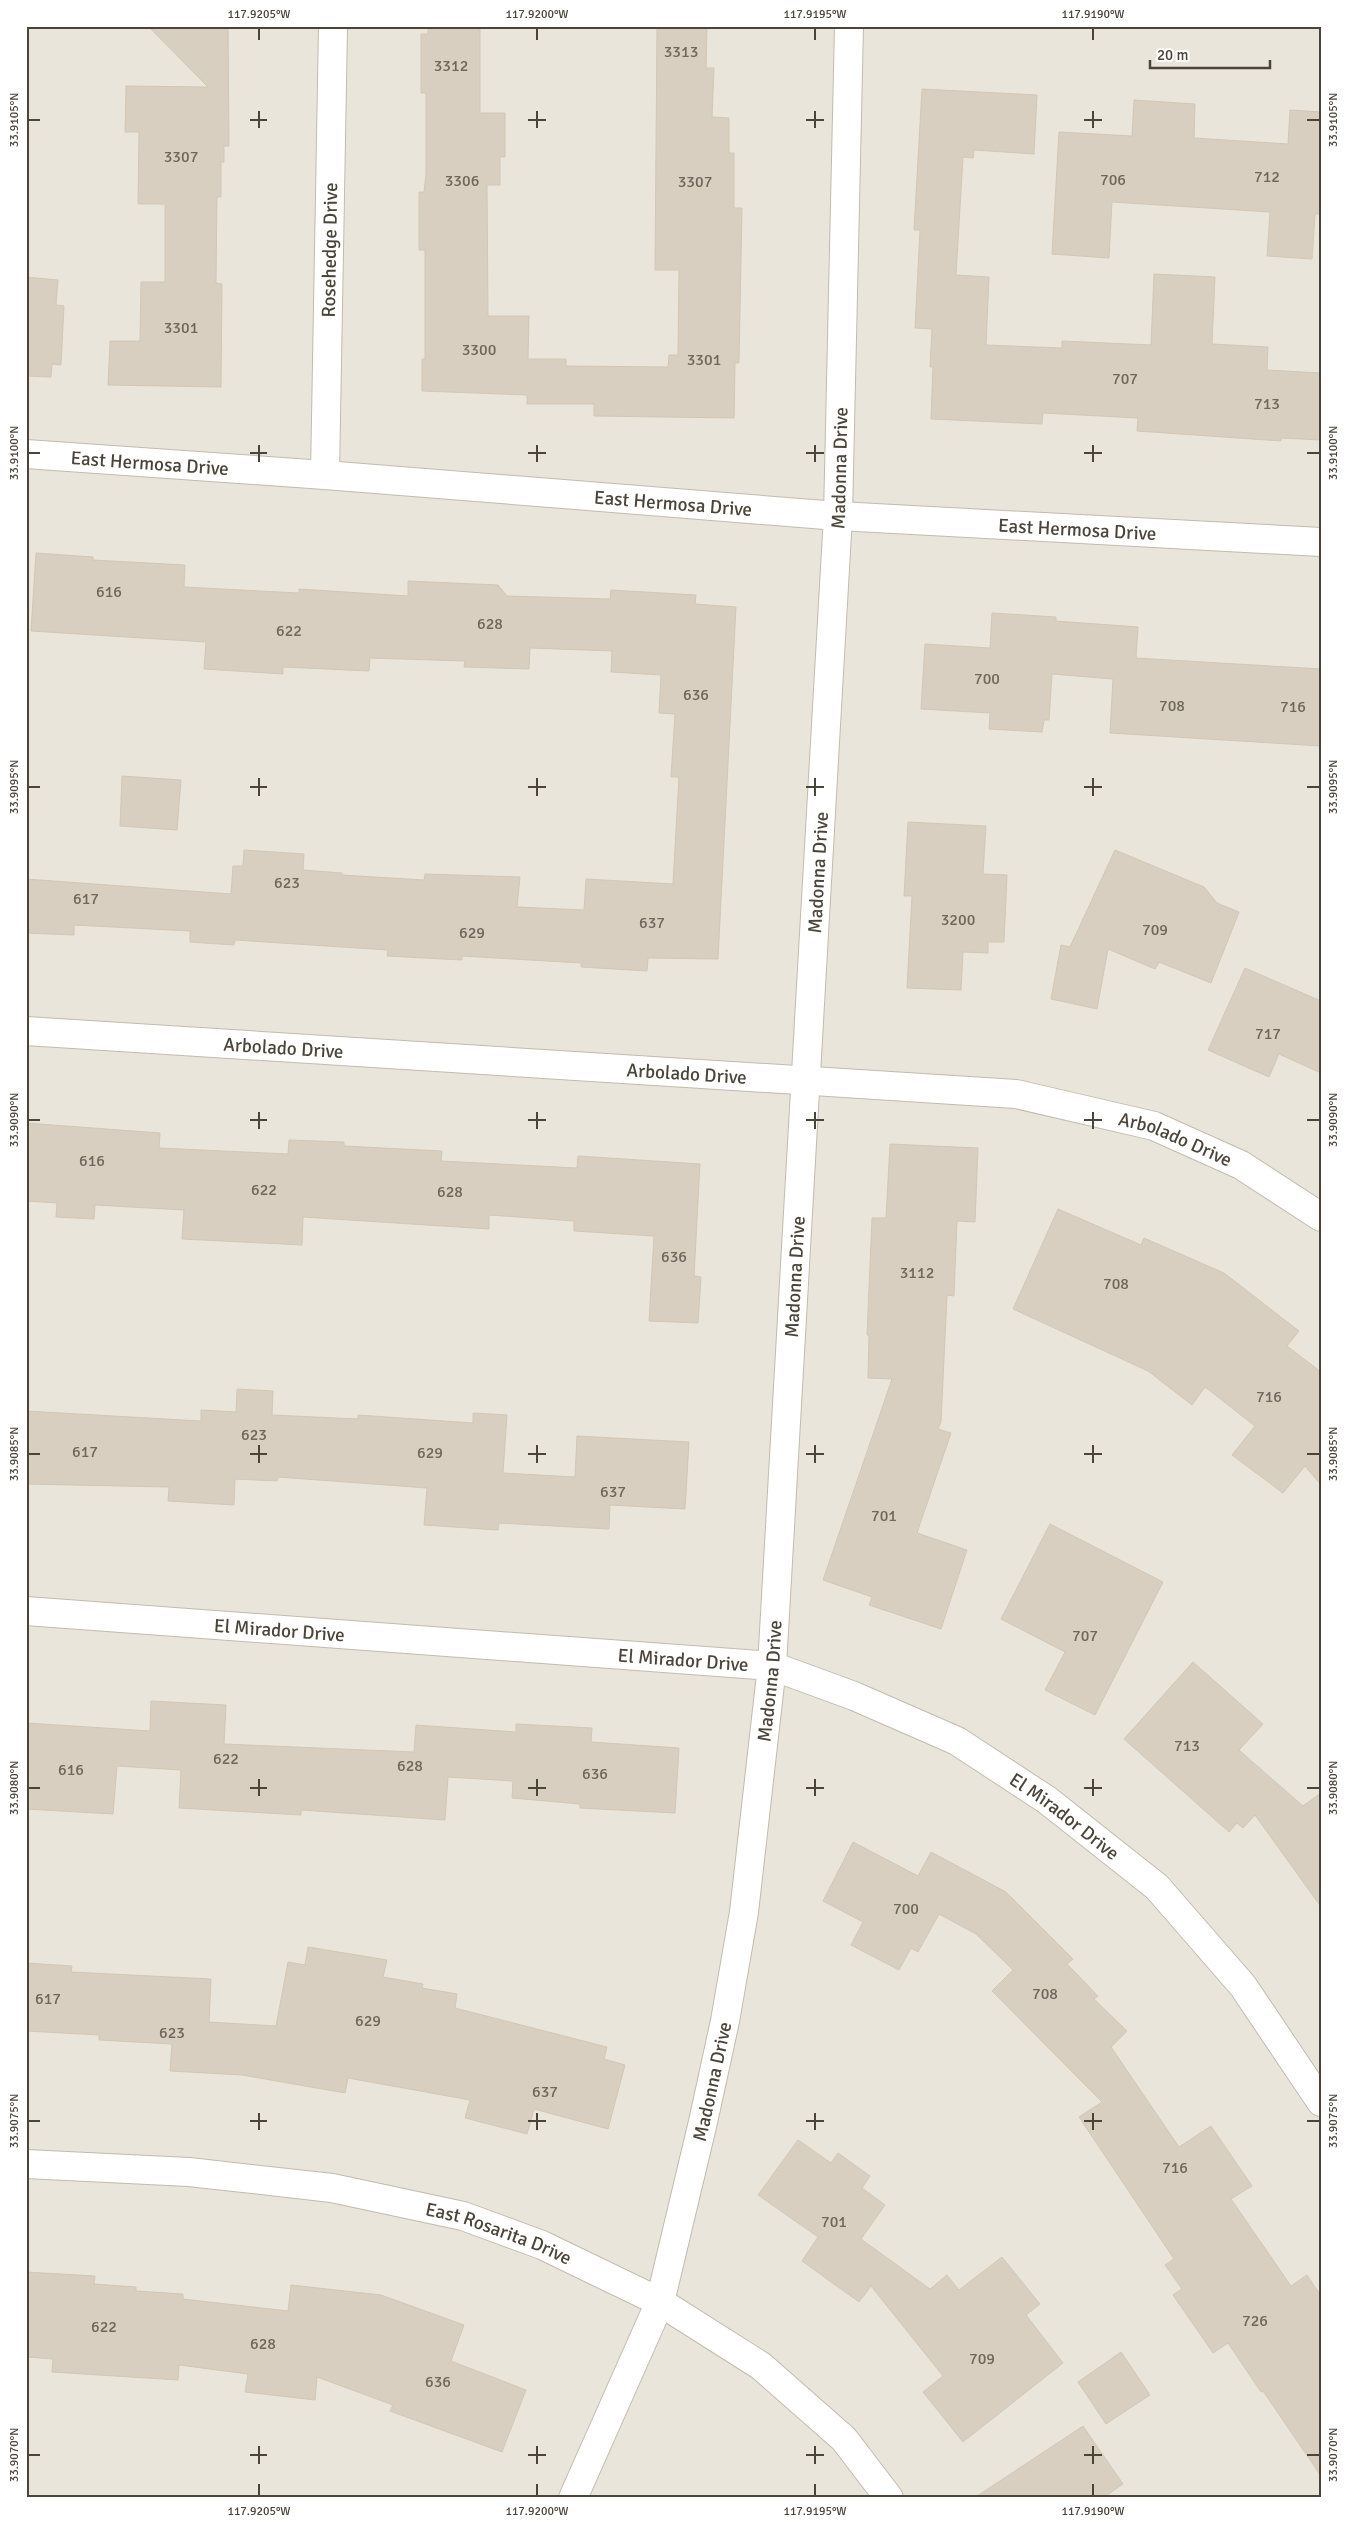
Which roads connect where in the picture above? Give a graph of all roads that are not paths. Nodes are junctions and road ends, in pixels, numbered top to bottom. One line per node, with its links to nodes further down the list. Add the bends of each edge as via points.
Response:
1 (333, 26): 4 (street, Rosehedge Drive)
2 (849, 26): 5 (street, Madonna Drive)
3 (26, 454): 4 (street, East Hermosa Drive)
4 (325, 475): 5 (street, East Hermosa Drive)
5 (838, 516): 6 (street, East Hermosa Drive); 8 (street, Madonna Drive)
6 (1321, 542)
7 (26, 1031): 8 (street, Arbolado Drive)
8 (805, 1082): 9 (street, Arbolado Drive, via 1016,1094 1154,1126 1241,1165); 11 (street, Madonna Drive)
9 (1321, 1217)
10 (26, 1612): 11 (street, El Mirador Drive)
11 (772, 1666): 12 (street, El Mirador Drive, via 854,1696 957,1741 1055,1806 1156,1887 1243,1986); 14 (street, Madonna Drive, via 744,1912 728,2003)
12 (1321, 2102)
13 (26, 2164): 14 (street, East Rosarita Drive, via 189,2172 332,2188 463,2216 542,2245)
14 (660, 2302): 15 (street, Madonna Drive); 16 (street, East Rosarita Drive, via 761,2366 844,2439)
15 (573, 2498)
16 (890, 2498)

